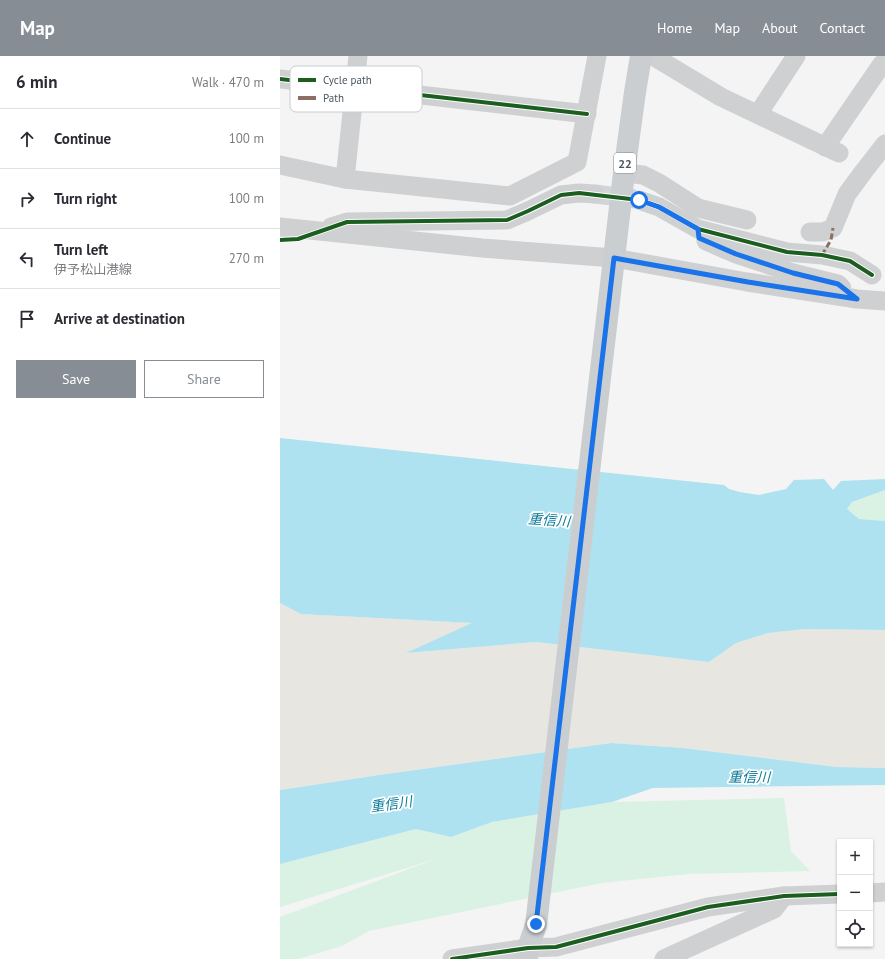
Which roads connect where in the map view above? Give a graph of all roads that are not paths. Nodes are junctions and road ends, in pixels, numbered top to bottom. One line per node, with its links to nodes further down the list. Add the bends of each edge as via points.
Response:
1 (358, 56): 6 (street)
2 (597, 56): 12 (street)
3 (641, 56): 16 (main road, 22)
4 (654, 56): 13 (street, via 720,97)
5 (796, 56): 13 (street)
6 (357, 66)
7 (871, 70): 13 (street, via 832,150)
8 (280, 79): 9 (street)
9 (290, 80)
10 (422, 95): 12 (street)
11 (352, 112): 17 (street)
12 (587, 114): 17 (street, via 578,162 510,196)
13 (758, 114)
14 (885, 144): 24 (street, via 847,194 833,228 823,232)
15 (280, 166): 17 (street)
16 (624, 173): 20 (street, via 642,175 653,180 698,208); 26 (main road, 22)
17 (345, 179)
18 (595, 194): 23 (street, via 561,195 506,220 347,222)
19 (639, 200): 22 (street, via 659,207)
20 (746, 220)
21 (280, 227): 23 (street)
22 (698, 229): 27 (street, via 787,252 850,261); 28 (street, via 699,238 736,254 793,273 838,284)
23 (320, 231): 25 (street, via 298,239); 26 (street)
24 (810, 232)
25 (280, 240)
26 (613, 265): 28 (street); 34 (main road, 22, via 536,924)
27 (872, 274)
28 (857, 299): 29 (street)
29 (885, 301)
30 (885, 892): 31 (street)
31 (873, 893)
32 (837, 894): 33 (street)
33 (784, 896): 34 (street, via 708,907); 36 (street, via 774,910)
34 (527, 953): 35 (street)
35 (452, 959)
36 (664, 959)

